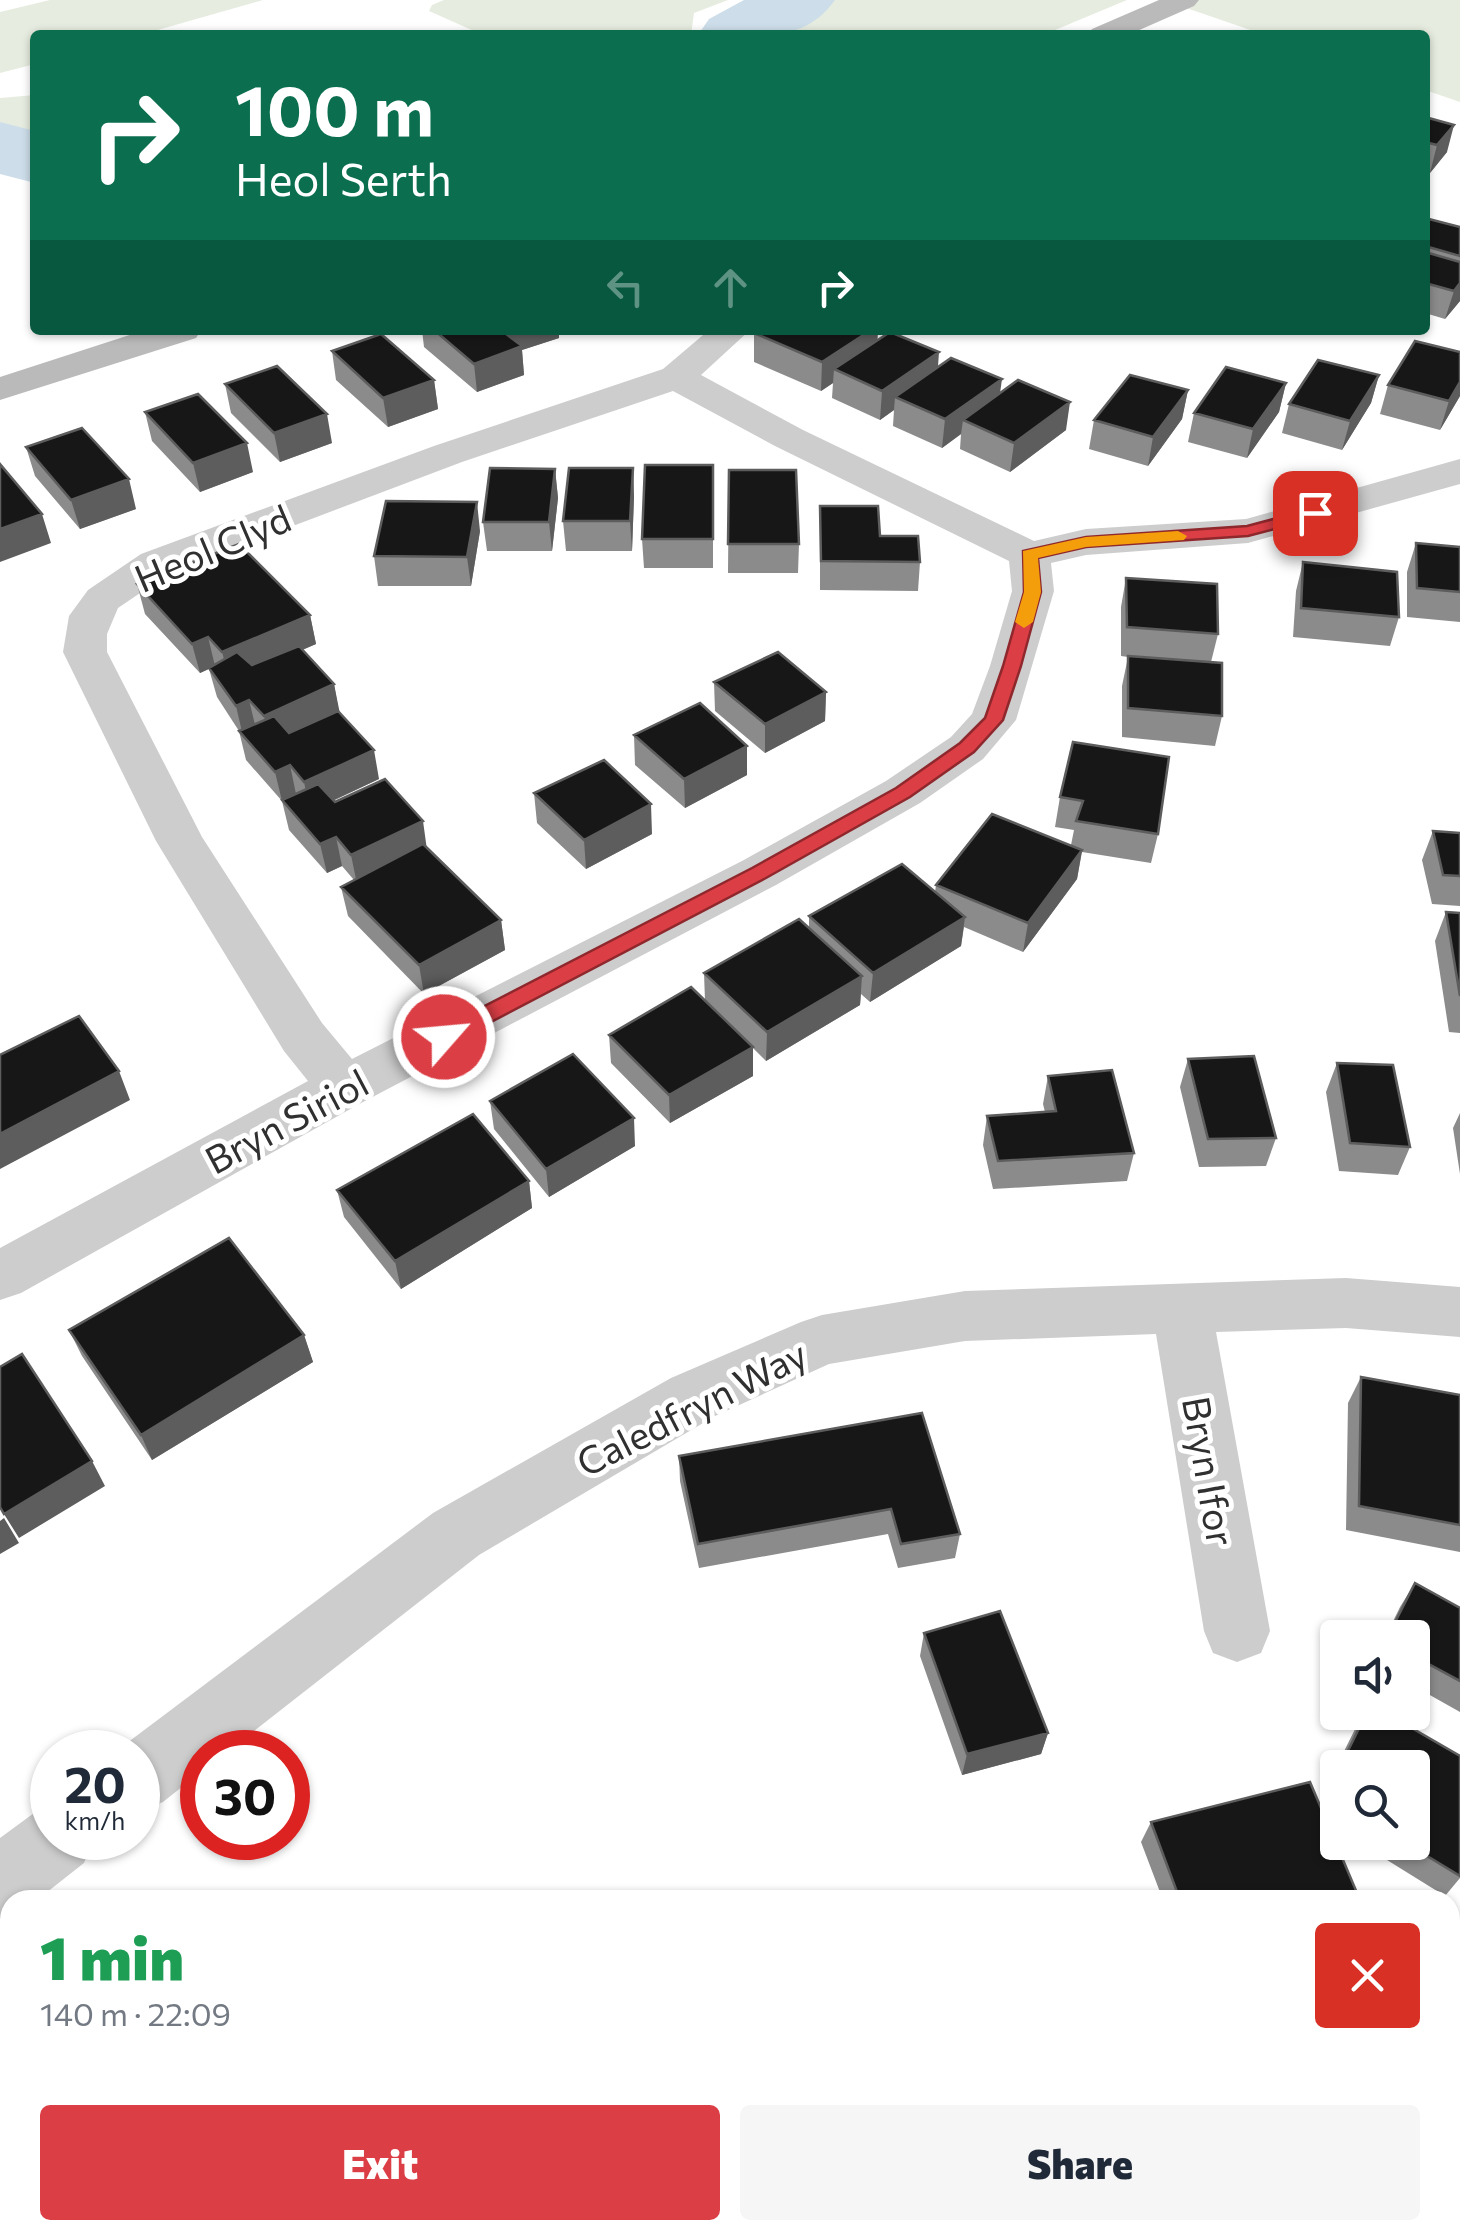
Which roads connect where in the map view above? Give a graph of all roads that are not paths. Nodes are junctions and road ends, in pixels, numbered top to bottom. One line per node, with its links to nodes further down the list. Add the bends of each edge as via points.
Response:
1 (1184, 0): 2 (main road)
2 (1115, 30)
3 (167, 335): 6 (main road)
4 (726, 335): 5 (street, Heol Clyd)
5 (676, 376): 8 (street); 9 (street, Heol Clyd, via 182,552 128,580 90,616 85,652 180,841 303,1037)
6 (0, 389)
7 (1460, 471): 8 (street, via 1248,531 1086,542)
8 (1029, 555): 9 (street, Bryn Siriol, via 1032,592 1012,666 993,720 967,748 903,792 742,882)
9 (344, 1087): 10 (street, Bryn Siriol)
10 (0, 1276)
11 (1182, 1310): 12 (street, Caledfryn Way, via 1346,1303); 13 (street, Bryn Ifor); 14 (street, Caledfryn Way, via 965,1316 822,1340 693,1397 456,1534)
12 (1460, 1312)
13 (1237, 1631)
14 (160, 1761)
15 (30, 1860): 16 (street)
16 (0, 1882)

